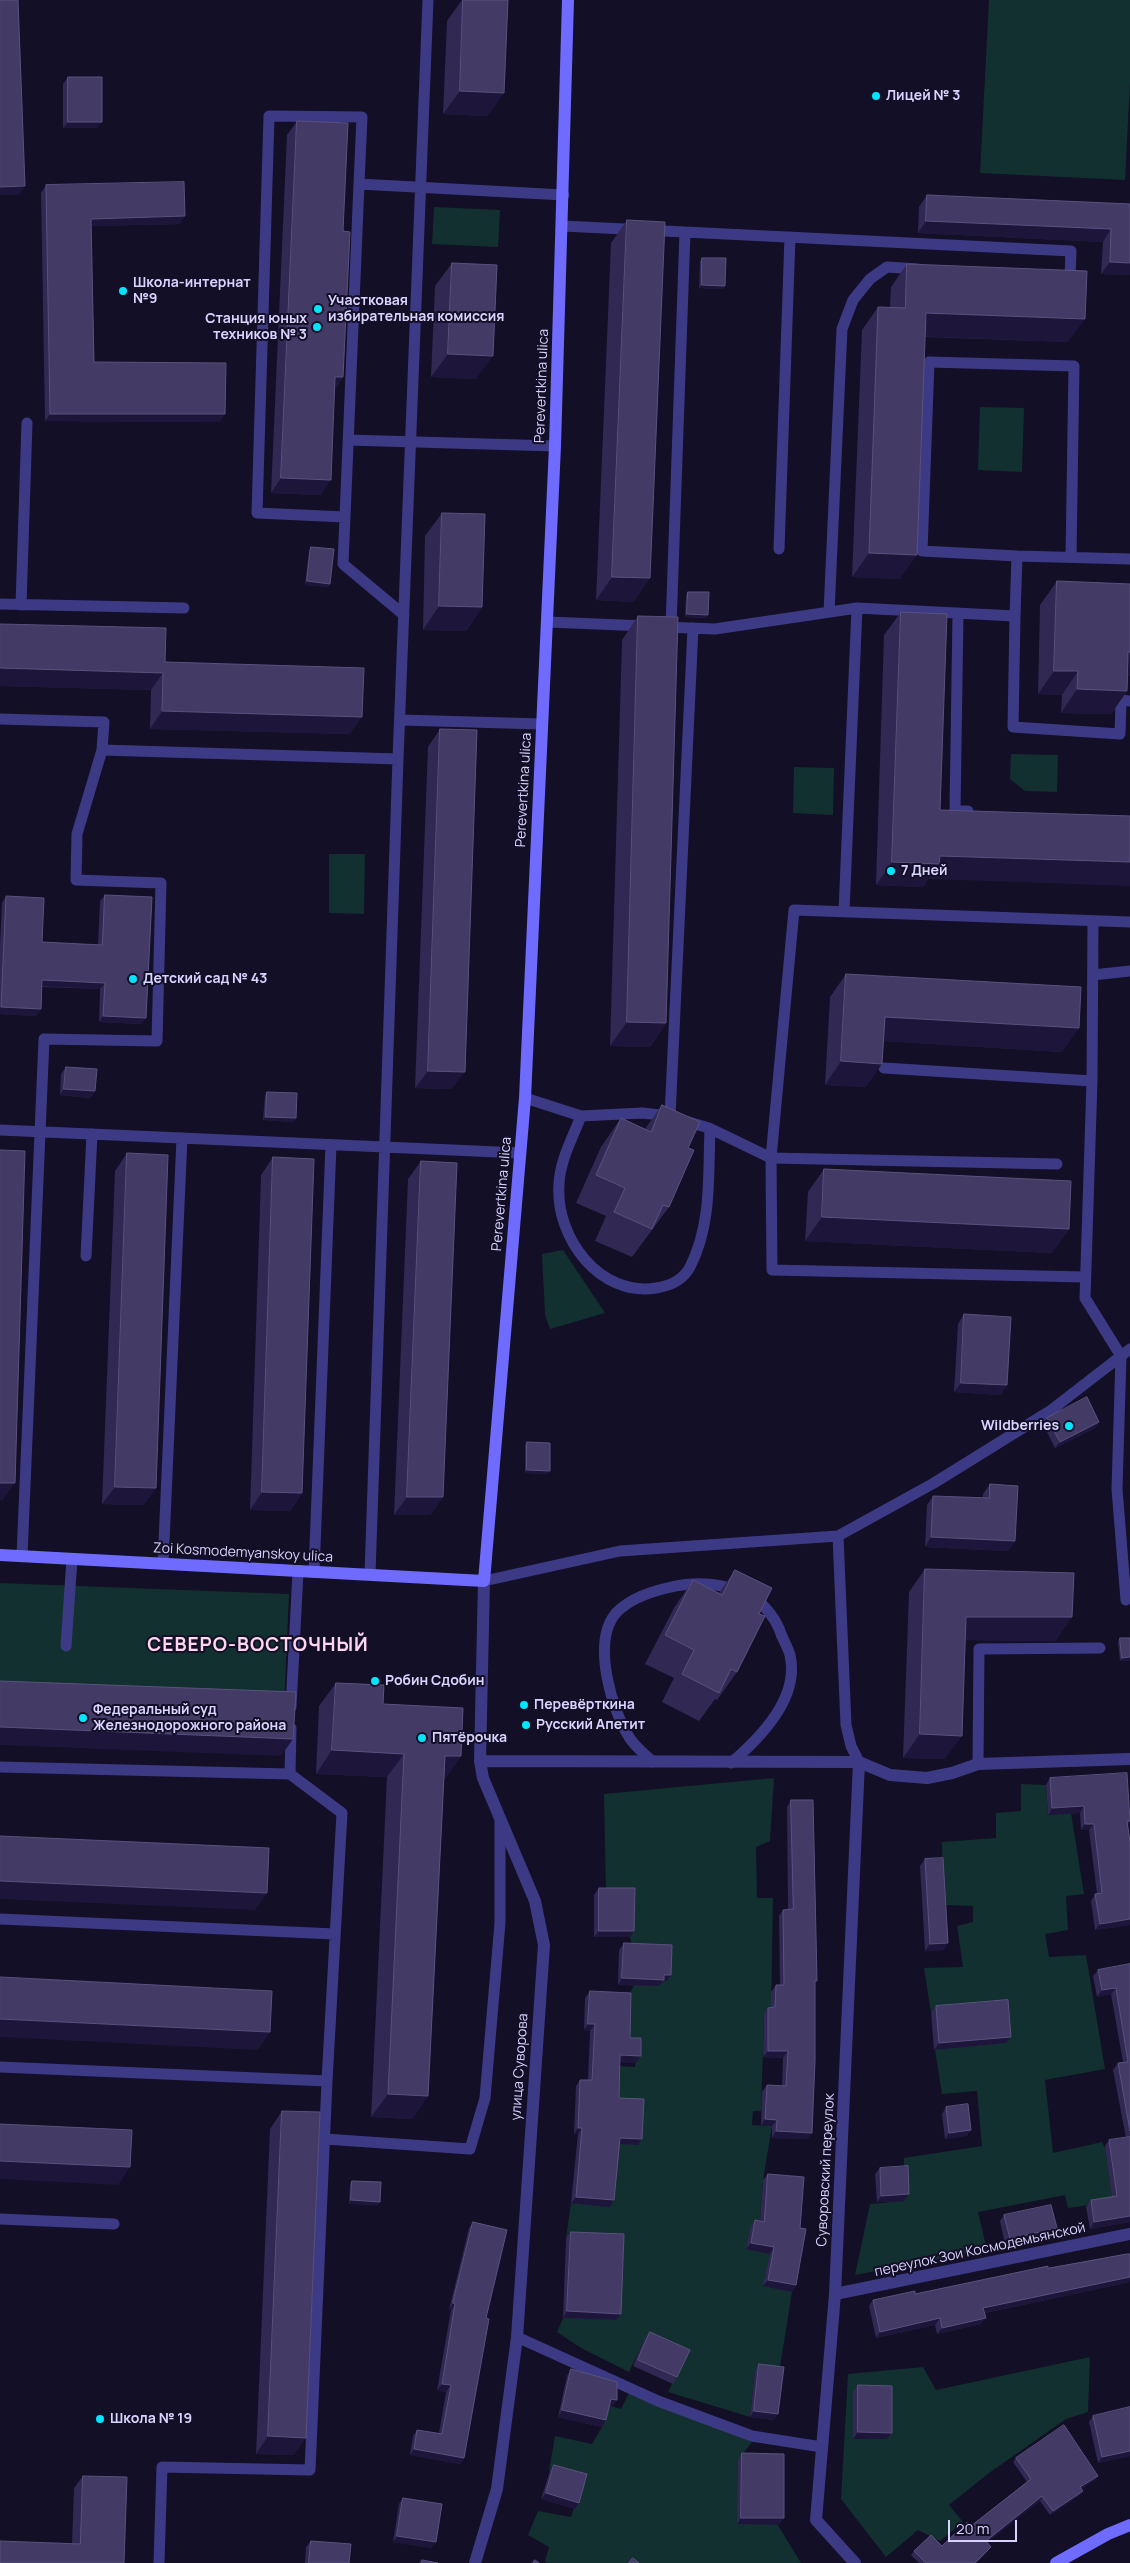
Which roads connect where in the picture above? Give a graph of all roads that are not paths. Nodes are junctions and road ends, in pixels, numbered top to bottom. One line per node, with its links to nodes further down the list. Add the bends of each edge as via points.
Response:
1 (428, 0): 4 (lane)
2 (568, 0): 5 (street, Perevertkina ulica)
3 (359, 184): 4 (lane); 12 (lane); 15 (lane, via 362,117 269,116 256,513)
4 (421, 188): 5 (lane); 13 (lane)
5 (564, 195): 6 (street, Perevertkina ulica)
6 (563, 226): 7 (lane); 14 (street, Perevertkina ulica)
7 (685, 232): 8 (lane); 29 (lane)
8 (790, 237): 10 (lane, via 1071,251 1070,278); 16 (lane)
9 (925, 270): 24 (lane, via 887,267 870,279 853,300 842,329)
10 (1050, 277)
11 (27, 423): 21 (lane)
12 (348, 440): 13 (lane); 15 (lane)
13 (411, 442): 14 (lane); 26 (lane)
14 (555, 446): 28 (street, Perevertkina ulica)
15 (345, 517): 26 (lane, via 343,564)
16 (779, 548)
17 (1017, 556): 18 (lane); 18 (lane, via 922,551 929,362 1074,366); 27 (lane)
18 (1071, 557): 19 (lane)
19 (1130, 559)
20 (0, 604): 21 (lane)
21 (21, 605): 22 (lane)
22 (184, 608)
23 (857, 608): 24 (lane); 25 (lane); 38 (lane)
24 (829, 612): 30 (lane, via 715,629)
25 (958, 613): 27 (lane); 37 (lane, via 955,811)
26 (404, 615): 33 (lane)
27 (1015, 616): 31 (lane, via 1013,727 1120,734 1121,700)
28 (548, 622): 29 (lane); 34 (street, Perevertkina ulica)
29 (672, 627): 30 (lane)
30 (693, 628): 47 (lane)
31 (1130, 701)
32 (0, 719): 35 (lane, via 104,722)
33 (400, 720): 34 (lane); 36 (lane)
34 (542, 724): 45 (street, Perevertkina ulica)
35 (102, 750): 36 (lane); 50 (lane, via 76,834 76,880 161,883 157,1041 44,1039)
36 (398, 758): 54 (lane)
37 (984, 812)
38 (844, 911): 39 (lane); 56 (lane, via 794,910)
39 (1093, 921): 40 (lane); 42 (lane)
40 (1130, 922)
41 (1130, 971): 42 (lane)
42 (1093, 975): 44 (lane)
43 (884, 1068): 44 (lane)
44 (1092, 1081): 59 (lane)
45 (525, 1098): 46 (lane); 55 (street, Perevertkina ulica)
46 (581, 1116): 47 (lane); 48 (lane, via 564,1159 559,1184 567,1228 581,1256 598,1274 630,1289 666,1287 682,1278 690,1268 709,1201)
47 (670, 1116): 48 (lane)
48 (710, 1129): 56 (lane)
49 (0, 1130): 50 (lane)
50 (40, 1132): 51 (lane); 63 (lane)
51 (92, 1134): 52 (lane); 58 (lane)
52 (182, 1138): 53 (lane); 65 (lane)
53 (331, 1145): 54 (lane); 67 (lane)
54 (385, 1148): 55 (lane); 68 (lane)
55 (520, 1153): 69 (street, Perevertkina ulica)
56 (771, 1158): 57 (lane); 59 (lane, via 772,1270)
57 (1057, 1164)
58 (86, 1256)
59 (1085, 1277): 60 (lane, via 1085,1298)
60 (1126, 1353): 61 (lane, via 1042,1416 934,1483); 70 (lane, via 1117,1489)
61 (838, 1536): 69 (lane, via 620,1551); 76 (lane, via 846,1725)
62 (0, 1555): 63 (street, Zoi Kosmodemyanskoy ulica)
63 (22, 1556): 64 (street, Zoi Kosmodemyanskoy ulica)
64 (72, 1559): 65 (street, Zoi Kosmodemyanskoy ulica); 71 (lane)
65 (163, 1564): 66 (street, Zoi Kosmodemyanskoy ulica)
66 (298, 1572): 67 (street, Zoi Kosmodemyanskoy ulica); 80 (lane)
67 (314, 1572): 68 (street, Zoi Kosmodemyanskoy ulica)
68 (370, 1574): 69 (street, Zoi Kosmodemyanskoy ulica)
69 (484, 1581): 74 (street, улица Суворова)
70 (1126, 1600)
71 (66, 1646)
72 (1100, 1648): 78 (lane, via 978,1649)
73 (1130, 1759): 78 (street)
74 (480, 1761): 75 (street); 81 (street, улица Суворова, via 483,1778)
75 (653, 1762): 77 (street); 77 (lane, via 631,1739 621,1718 604,1658 607,1634 616,1613 631,1601 656,1590 686,1584 724,1586 756,1599 777,1623 790,1656 790,1683 782,1703 755,1740)
76 (859, 1762): 77 (street); 78 (street, via 890,1776 908,1778 952,1774); 90 (street, Суворовский переулок)
77 (731, 1763)
78 (978, 1764)
79 (0, 1766): 80 (lane)
80 (290, 1774): 83 (lane, via 342,1813)
81 (500, 1820): 86 (lane, via 500,1923 485,2098 470,2149); 91 (street, улица Суворова, via 535,1901 544,1945)
82 (0, 1919): 83 (lane)
83 (335, 1934): 85 (lane)
84 (0, 2067): 85 (lane)
85 (327, 2081): 86 (lane)
86 (324, 2139): 94 (lane, via 310,2470 162,2467)
87 (0, 2218): 88 (lane)
88 (114, 2224)
89 (1130, 2234): 90 (street, переулок Зои Космодемьянской)
90 (836, 2294): 92 (street, Суворовский переулок)
91 (517, 2337): 92 (lane, via 658,2400 752,2436); 95 (street, улица Суворова, via 498,2489)
92 (822, 2447): 96 (street, Суворовский переулок, via 816,2520)
93 (1130, 2525): 97 (street)
94 (159, 2563)
95 (475, 2563)
96 (855, 2563)
97 (1056, 2563)

